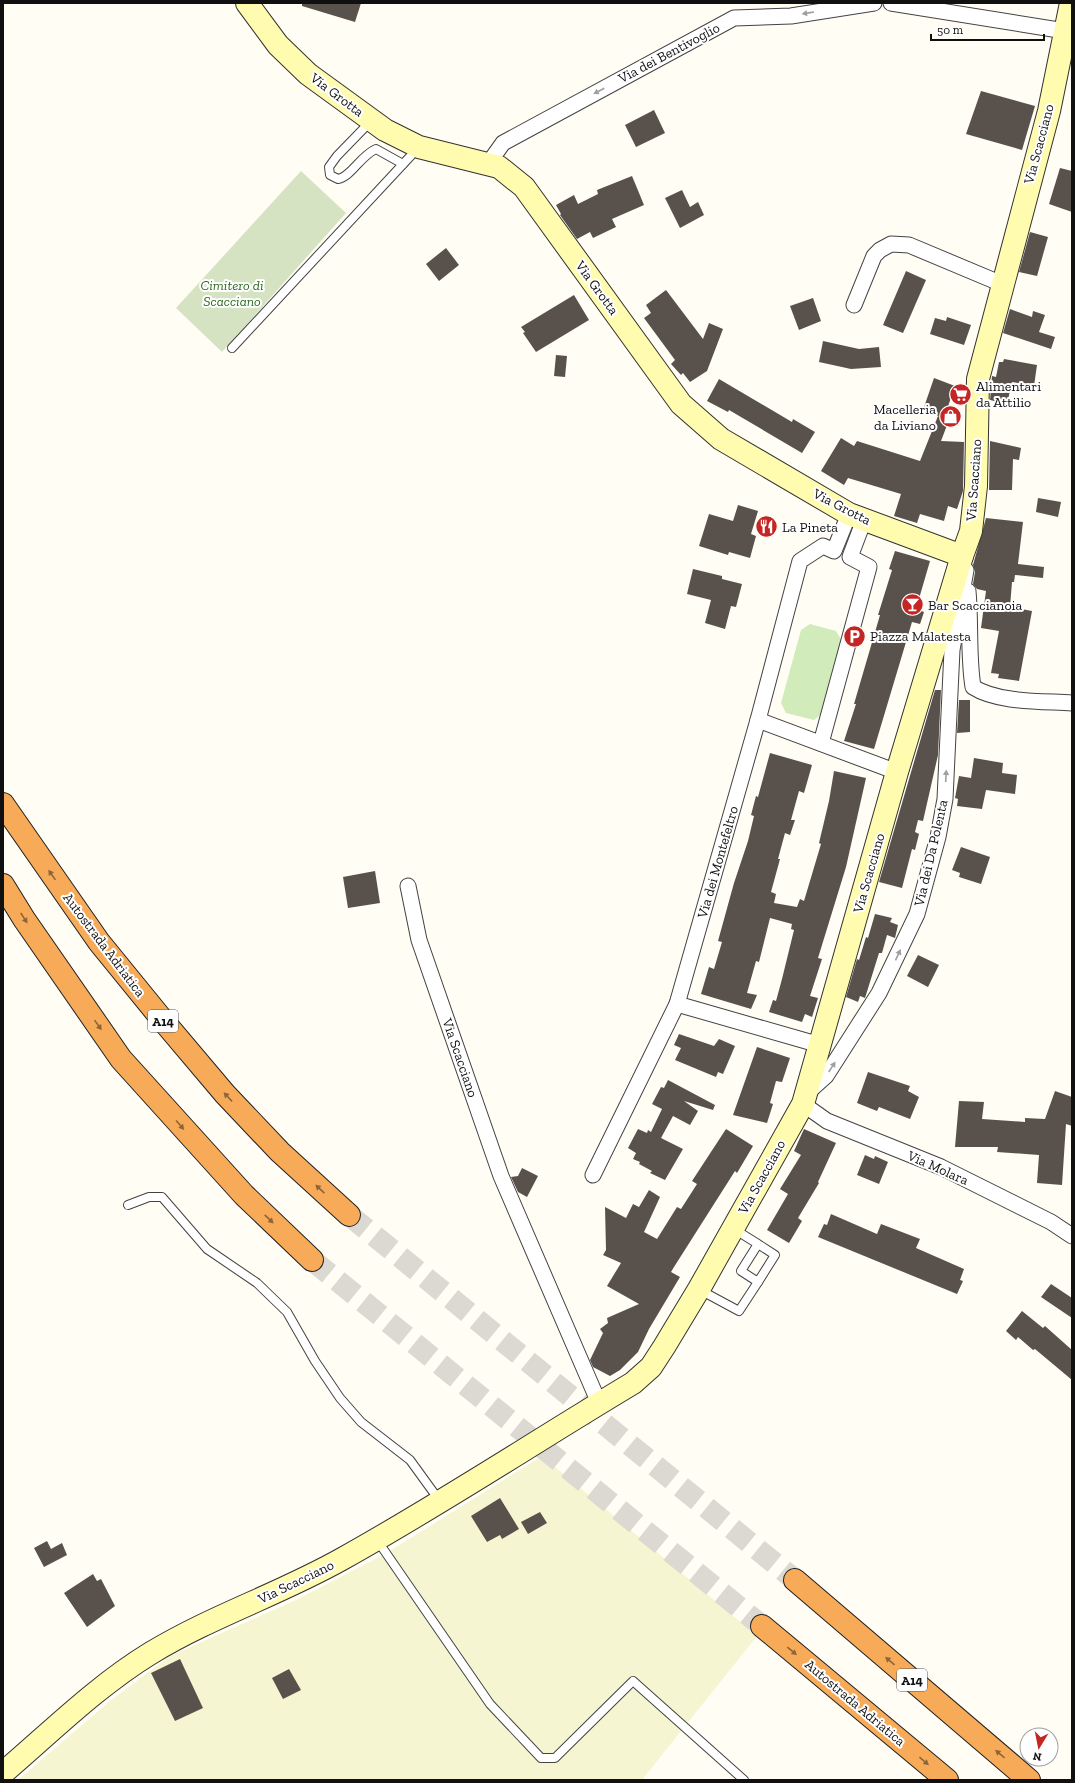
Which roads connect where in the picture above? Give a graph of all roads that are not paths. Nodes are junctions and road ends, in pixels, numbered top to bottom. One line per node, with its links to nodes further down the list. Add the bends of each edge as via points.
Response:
1 (247, 3): 6 (street, Via Grotta, via 278,45 308,74)
2 (874, 3): 9 (street, Via dei Bentivoglio, one-way to 9, via 791,16 734,18 503,143)
3 (891, 3): 5 (street)
4 (1071, 3): 5 (street, Via Scacciano)
5 (1065, 31): 10 (street, Via Scacciano, via 1049,111)
6 (371, 120): 7 (street, Via Grotta); 8 (lane, via 337,156 329,167 330,175 338,179 344,178 367,153 376,150)
7 (419, 147): 8 (lane); 9 (street, Via Grotta)
8 (403, 164): 12 (lane)
9 (488, 164): 13 (street, Via Grotta, via 499,167 524,187 680,404 721,439)
10 (1002, 284): 11 (street, via 909,245 891,244 874,256); 14 (street, Via Scacciano, via 978,379 976,486)
11 (854, 305)
12 (232, 348)
13 (856, 517): 14 (street, Via Grotta); 16 (street, via 834,551 823,546 800,561); 17 (street, via 850,557 869,567)
14 (964, 564): 15 (street, via 971,616 973,687 1004,698); 18 (street, Via Scacciano); 24 (street, Via dei Da Polenta, one-way to 14, via 826,1076 880,993 917,914 938,837 945,799 952,650)
15 (1072, 703)
16 (758, 720): 17 (street); 22 (street, Via dei Montefeltro)
17 (821, 744): 18 (street)
18 (897, 772): 23 (street, Via Scacciano)
19 (3, 804): 27 (highway, Autostrada Adriatica / A14, one-way to 19, via 280,1152 225,1094 165,1023 99,942)
20 (3, 885): 31 (highway, one-way to 31, via 121,1059 244,1195)
21 (408, 886): 34 (street, Via Scacciano, via 419,940 501,1176)
22 (677, 1004): 23 (street); 25 (street, Via dei Montefeltro)
23 (820, 1045): 24 (street, Via Scacciano)
24 (804, 1100): 28 (street, Via Scacciano); 29 (street, Via Molara, via 827,1121 940,1168 1051,1222)
25 (593, 1175)
26 (128, 1205): 35 (lane, via 149,1197 162,1197 207,1249 257,1283 287,1312 340,1398 361,1422 410,1460)
27 (349, 1215)
28 (733, 1229): 30 (lane); 33 (street, Via Scacciano)
29 (1072, 1236)
30 (758, 1244): 32 (lane, via 775,1255); 32 (lane, via 741,1272)
31 (312, 1260)
32 (758, 1282): 33 (lane, via 739,1311)
33 (699, 1289): 34 (street, Via Scacciano, via 651,1367 633,1383)
34 (599, 1403): 35 (street, Via Scacciano)
35 (440, 1501): 36 (street, Via Scacciano)
36 (376, 1539): 39 (street, Via Scacciano, via 341,1560 264,1598 202,1624 150,1654 100,1689); 40 (lane, via 490,1704 541,1758 555,1758 633,1681)
37 (795, 1580): 42 (highway, A14, one-way to 37)
38 (762, 1626): 41 (highway, Autostrada Adriatica, one-way to 41)
39 (3, 1773)
40 (744, 1780)
41 (947, 1780)
42 (1029, 1780)

